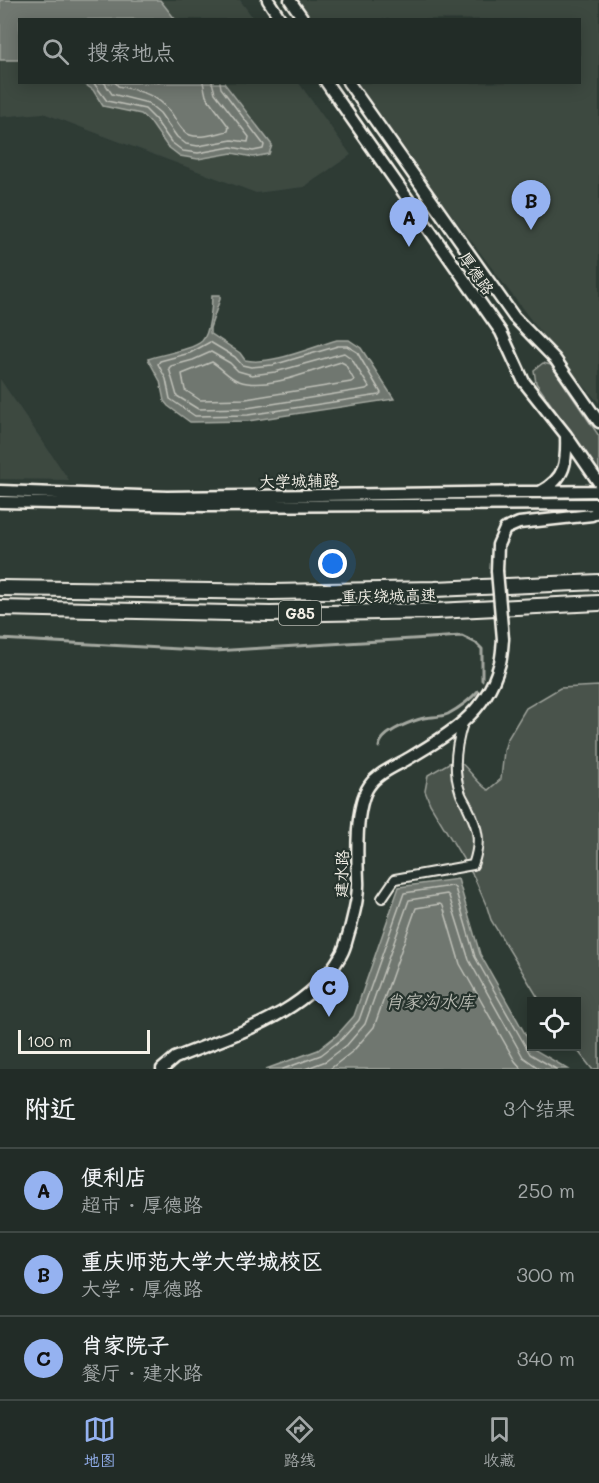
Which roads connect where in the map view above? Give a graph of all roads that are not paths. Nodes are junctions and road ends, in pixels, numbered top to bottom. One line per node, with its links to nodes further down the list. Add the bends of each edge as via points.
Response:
1 (268, 0): 3 (street)
2 (290, 0): 4 (street)
3 (280, 18)
4 (303, 18)
5 (327, 84): 8 (street, 厚德路, via 501,332 524,382)
6 (349, 84): 7 (street, 厚德路, via 514,318 555,359)
7 (599, 422)
8 (566, 435): 9 (street, 厚德路); 12 (street, via 562,475)
9 (599, 483)
10 (0, 491): 12 (street, 大学城辅路, via 167,497)
11 (599, 491): 12 (street, 大学城辅路)
12 (539, 492)
13 (0, 502): 14 (street, 大学城辅路, via 205,506)
14 (599, 504)
15 (599, 510): 20 (street, 建水路, bridge, via 592,515 505,529 498,545 497,571 503,639 500,666 479,707)
16 (599, 582): 17 (highway, 重庆绕城高速 / G85, via 272,592)
17 (0, 588)
18 (599, 603): 19 (highway, 重庆绕城高速 / G85, via 270,614)
19 (0, 609)
20 (463, 723): 21 (street, via 455,768 460,792 479,832 473,865 394,879); 22 (street, 建水路, via 369,784 357,844 359,885 354,912 343,952 327,976 302,1001 272,1018 176,1058)
21 (382, 898)
22 (162, 1069)

